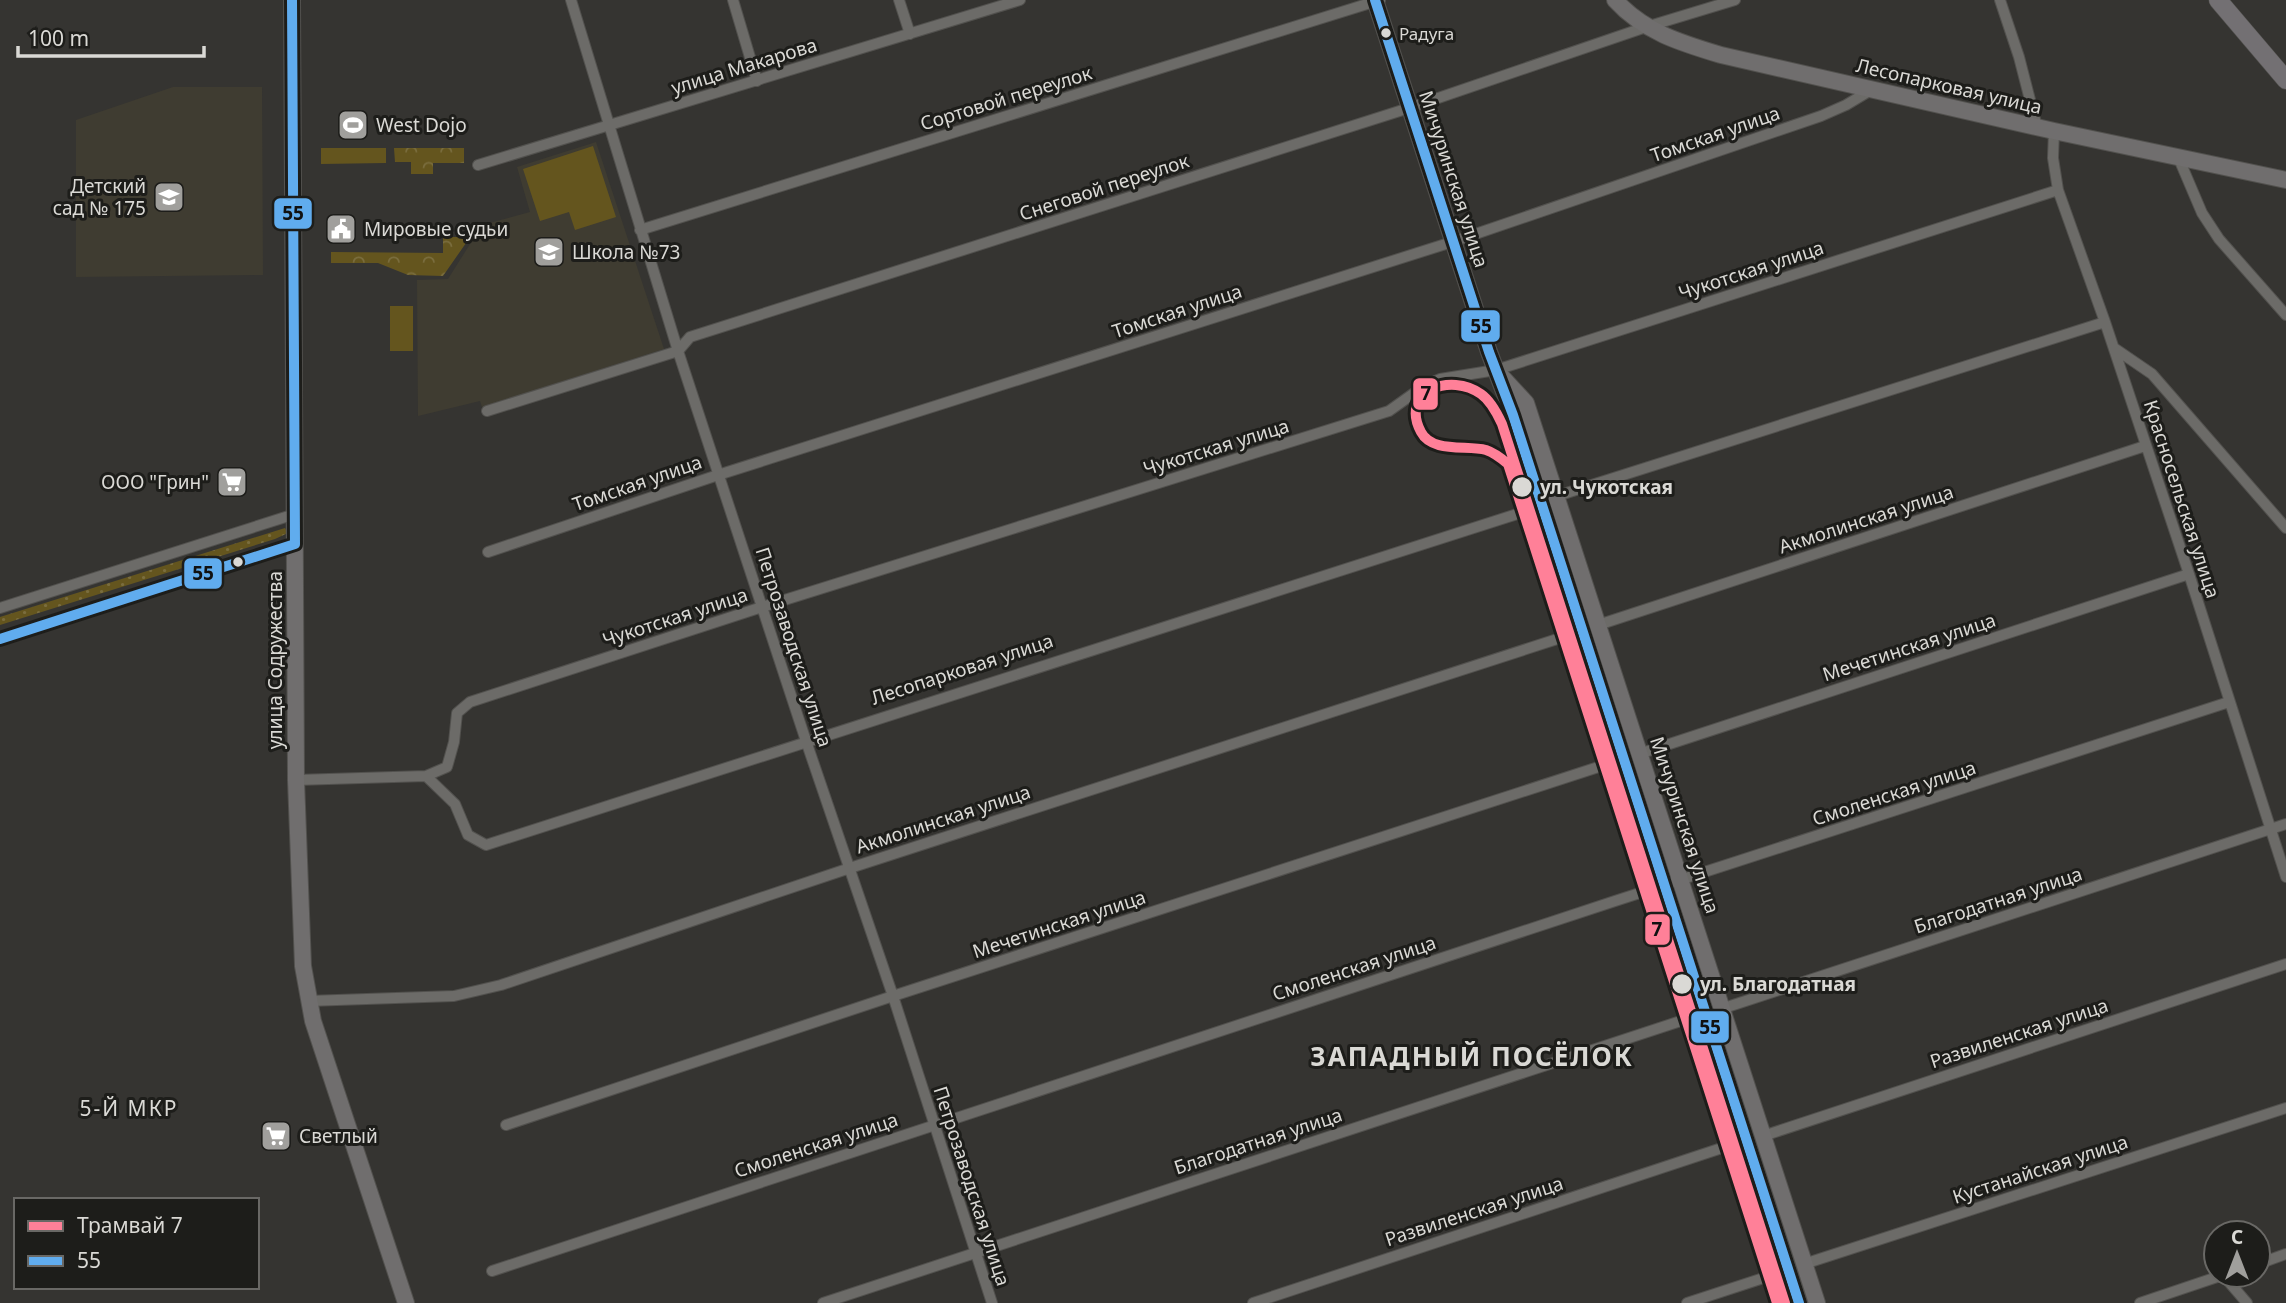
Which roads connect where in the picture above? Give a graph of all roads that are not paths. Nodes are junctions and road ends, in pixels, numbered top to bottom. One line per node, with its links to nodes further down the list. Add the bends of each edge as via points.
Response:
1 (292, 0): 37 (main road, улица Содружества)
2 (571, 0): 19 (street, Петрозаводская улица)
3 (733, 0): 16 (street)
4 (900, 0): 13 (street)
5 (1020, 0): 13 (street, улица Макарова)
6 (1377, 0): 18 (main road, Мичуринская улица); 25 (street, Сортовой переулок)
7 (1615, 0): 12 (main road, Лесопарковая улица)
8 (1735, 0): 12 (street, Снеговой переулок)
9 (2000, 0): 20 (street, Красносельская улица)
10 (2218, 0): 15 (main road)
11 (2229, 0): 14 (main road)
12 (1646, 27): 17 (main road, Лесопарковая улица, via 1721,55); 18 (street, Снеговой переулок)
13 (910, 34): 16 (street, улица Макарова)
14 (2286, 69)
15 (2286, 80)
16 (757, 81): 19 (street, улица Макарова)
17 (1871, 90): 20 (main road, Лесопарковая улица); 26 (street, Томская улица, via 1821,116)
18 (1409, 108): 26 (main road, Мичуринская улица); 30 (street, Снеговой переулок, via 690,337)
19 (608, 124): 22 (street, улица Макарова); 25 (street, Петрозаводская улица)
20 (2045, 129): 21 (main road, Лесопарковая улица); 24 (street, Красносельская улица)
21 (2179, 159): 23 (main road, Лесопарковая улица); 27 (street, via 2202,214 2219,239)
22 (478, 165)
23 (2286, 180)
24 (2058, 190): 28 (street, Красносельская улица); 31 (street, Чукотская улица)
25 (640, 230): 30 (street, Петрозаводская улица)
26 (1452, 242): 31 (main road, Мичуринская улица); 34 (street, Томская улица)
27 (2286, 315)
28 (2105, 322): 29 (street, Красносельская улица); 35 (street)
29 (2114, 348): 33 (street, Красносельская улица); 38 (street, via 2161,384)
30 (678, 351): 32 (street, Снеговой переулок); 34 (street, Петрозаводская улица)
31 (1496, 370): 35 (main road, Мичуринская улица, via 1526,403); 36 (main road, Мичуринская улица); 42 (street, Чукотская улица, via 1440,380 1389,411)
32 (486, 411)
33 (2145, 446): 41 (street, Красносельская улица); 44 (street, Акмолинская улица)
34 (718, 475): 40 (street, Томская улица); 42 (street, Петрозаводская улица)
35 (1557, 496): 44 (main road, Мичуринская улица)
36 (1542, 506): 45 (main road, Мичуринская улица); 48 (street, Лесопарковая улица)
37 (295, 514): 39 (main road, улица Содружества); 43 (street)
38 (2286, 528)
39 (295, 544): 46 (street); 52 (main road, улица Содружества)
40 (488, 552)
41 (2189, 574): 47 (street, Красносельская улица); 49 (street, Мечетинская улица)
42 (762, 607): 48 (street, Петрозаводская улица); 51 (street, Чукотская улица, via 470,702 457,713 447,767)
43 (0, 608)
44 (1598, 625): 49 (main road, Мичуринская улица)
45 (1582, 631): 50 (main road, Мичуринская улица); 55 (street, Акмолинская улица)
46 (0, 639)
47 (2229, 702): 54 (street, Красносельская улица); 57 (street, Смоленская улица)
48 (806, 741): 51 (street, Лесопарковая улица, via 486,845 468,835 455,804); 55 (street, Петрозаводская улица)
49 (1639, 754): 57 (main road, Мичуринская улица)
50 (1623, 759): 58 (main road, Мичуринская улица); 60 (street, Мечетинская улица)
51 (426, 776): 52 (street)
52 (296, 780): 61 (main road, улица Содружества, via 303,966)
53 (2286, 824): 54 (street, Благодатная улица)
54 (2270, 829): 56 (street, Красносельская улица); 62 (street, Благодатная улица)
55 (850, 868): 60 (street, Петрозаводская улица); 61 (street, Акмолинская улица, via 501,985 454,996)
56 (2286, 877)
57 (1681, 881): 58 (street, Смоленская улица); 62 (main road, Мичуринская улица)
58 (1664, 886): 62 (main road, Мичуринская улица); 65 (street, Смоленская улица)
59 (2286, 964): 66 (street, Развиленская улица)
60 (893, 996): 64 (street, Мечетинская улица); 65 (street, Петрозаводская улица)
61 (309, 1001): 74 (main road, улица Содружества)
62 (1713, 1011): 66 (main road, Мичуринская улица); 67 (main road, Мичуринская улица); 68 (street, Благодатная улица)
63 (2286, 1108): 69 (street, Кустанайская улица)
64 (506, 1125)
65 (934, 1125): 68 (street, Петрозаводская улица); 71 (street, Смоленская улица)
66 (1763, 1136): 69 (main road, Мичуринская улица)
67 (1746, 1140): 70 (main road, Мичуринская улица); 77 (street, Развиленская улица)
68 (975, 1253): 75 (street, Благодатная улица); 76 (street, Петрозаводская улица)
69 (1804, 1264): 80 (main road, Мичуринская улица)
70 (1788, 1270): 78 (street); 79 (main road, Мичуринская улица)
71 (492, 1271)
72 (2202, 1282): 81 (street)
73 (2235, 1289): 82 (street)
74 (407, 1303)
75 (823, 1303)
76 (992, 1303)
77 (1253, 1303)
78 (1686, 1303)
79 (1799, 1303)
80 (1817, 1303)
81 (2140, 1303)
82 (2247, 1303)

